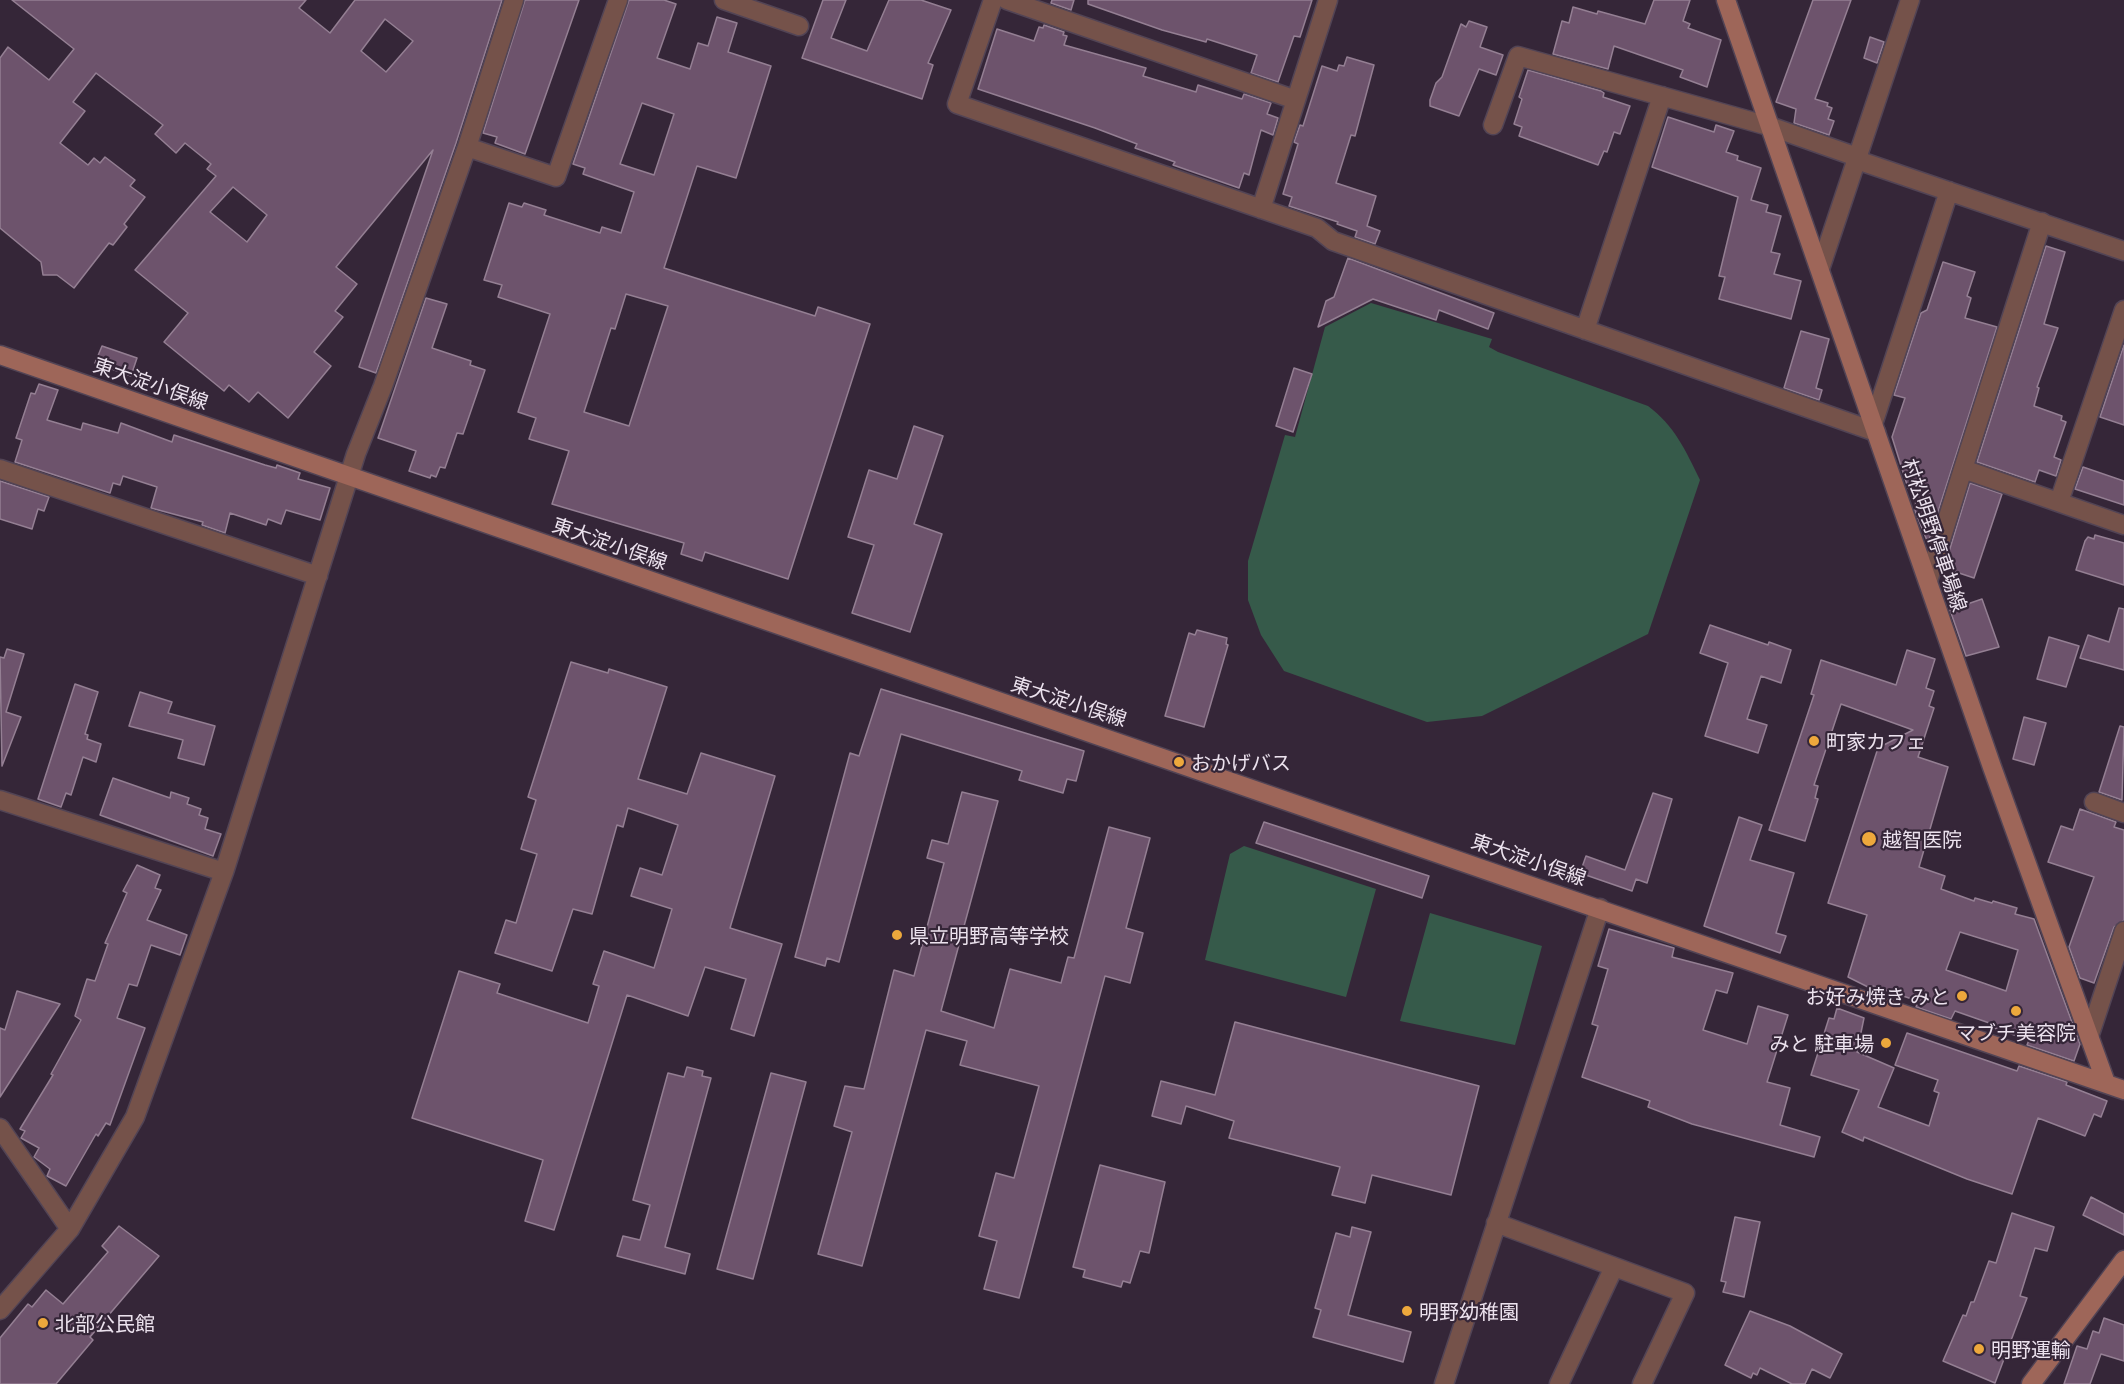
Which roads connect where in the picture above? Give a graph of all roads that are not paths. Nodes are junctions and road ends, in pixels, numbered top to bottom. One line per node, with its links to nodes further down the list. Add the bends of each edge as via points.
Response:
1 (514, 0): 14 (street)
2 (618, 0): 14 (street, via 556,177)
3 (724, 0): 9 (street)
4 (993, 0): 17 (street, via 957,104)
5 (1006, 0): 11 (street)
6 (1328, 0): 11 (street)
7 (1726, 0): 13 (main road, 村松明野停車場線)
8 (1910, 0): 15 (street)
9 (799, 26)
10 (1662, 96): 12 (street, via 1518,56); 13 (street); 22 (street)
11 (1296, 100): 17 (street)
12 (1493, 125)
13 (1772, 127): 15 (street); 20 (main road, 村松明野停車場線)
14 (467, 147): 27 (street)
15 (1857, 158): 16 (street); 20 (street)
16 (1949, 191): 18 (street); 24 (street)
17 (1261, 209): 22 (street, via 1317,228 1333,241)
18 (2042, 222): 19 (street); 26 (street)
19 (2124, 251)
20 (1820, 269): 24 (main road, 村松明野停車場線)
21 (2124, 309): 28 (street)
22 (1585, 330): 24 (street)
23 (0, 355): 27 (main road, 東大淀小俣線)
24 (1875, 428): 31 (main road, 村松明野停車場線)
25 (0, 469): 30 (street)
26 (1963, 469): 28 (street); 31 (street)
27 (349, 476): 30 (street); 36 (main road, 東大淀小俣線)
28 (2059, 502): 29 (street)
29 (2124, 525)
30 (318, 576): 35 (street)
31 (1928, 581): 38 (main road, 村松明野停車場線)
32 (0, 800): 35 (street)
33 (2094, 802): 34 (street)
34 (2124, 813)
35 (224, 872): 43 (street, via 135,1117)
36 (1600, 908): 39 (main road, 東大淀小俣線); 42 (street)
37 (2124, 931): 38 (street)
38 (2089, 1037): 39 (main road, 村松明野停車場線)
39 (2106, 1083): 40 (main road, 東大淀小俣線)
40 (2124, 1090)
41 (0, 1128): 43 (street)
42 (1496, 1223): 45 (street); 47 (street)
43 (70, 1229): 46 (street)
44 (2124, 1260): 50 (main road)
45 (1614, 1267): 48 (street); 49 (street, via 1686,1293)
46 (0, 1310)
47 (1444, 1384)
48 (1559, 1384)
49 (1642, 1384)
50 (2031, 1384)

